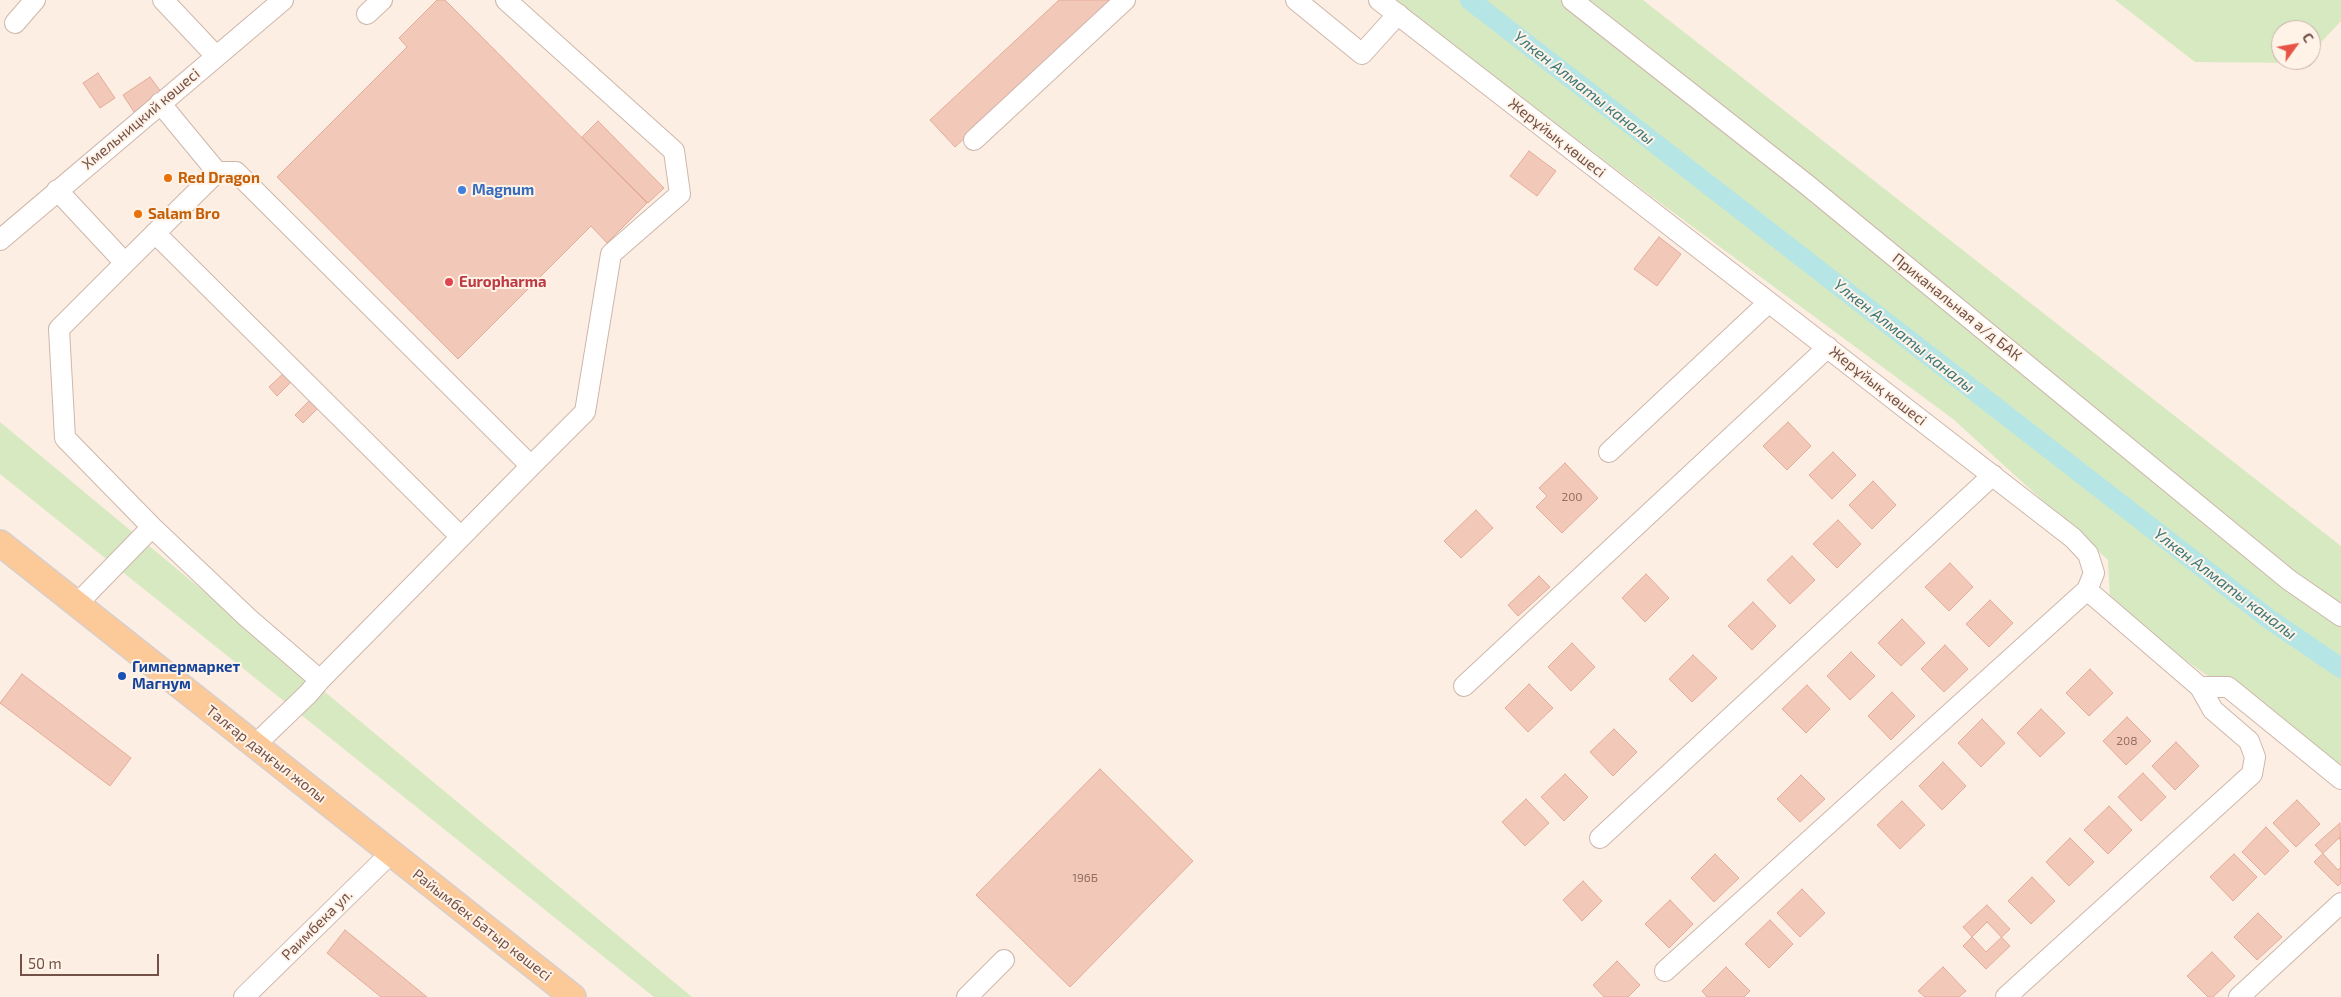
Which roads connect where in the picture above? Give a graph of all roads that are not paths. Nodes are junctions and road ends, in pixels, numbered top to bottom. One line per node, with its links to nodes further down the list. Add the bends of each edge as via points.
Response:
1 (35, 0): 12 (street)
2 (163, 0): 13 (street)
3 (283, 0): 13 (street, Хмельницкий көшесі)
4 (382, 0): 10 (street)
5 (506, 0): 24 (street, via 674,151 680,194 611,254 585,412)
6 (1125, 0): 15 (street)
7 (1296, 0): 11 (street, via 1362,54)
8 (1379, 0): 11 (street, Жерұйық көшесі)
9 (1572, 0): 31 (street, Приканальная а/д БАК, via 1806,184 2289,580)
10 (367, 14)
11 (1398, 14): 21 (street, Жерұйық көшесі)
12 (15, 23)
13 (216, 56): 14 (street, Хмельницкий көшесі)
14 (160, 103): 16 (street); 17 (street, Хмельницкий көшесі)
15 (974, 140)
16 (217, 172): 18 (street); 24 (street, via 236,172)
17 (57, 190): 19 (street, Хмельницкий көшесі); 20 (street)
18 (155, 232): 20 (street); 27 (street)
19 (0, 240)
20 (125, 263): 26 (street, via 59,328 65,438)
21 (1768, 304): 22 (street, Жерұйық көшесі); 23 (street)
22 (1828, 347): 25 (street, Жерұйық көшесі); 33 (street)
23 (1609, 452)
24 (531, 466): 27 (street)
25 (1994, 476): 29 (street, Жерұйық көшесі, via 2073,538 2088,554 2094,573); 37 (street)
26 (152, 527): 30 (street); 32 (street, via 248,618)
27 (461, 537): 32 (street)
28 (0, 543): 30 (main road, Талғар даңғыл жолы)
29 (2088, 590): 34 (street); 41 (street)
30 (77, 604): 35 (main road, Талғар даңғыл жолы)
31 (2341, 616)
32 (320, 680): 35 (street)
33 (1464, 686)
34 (2200, 687): 36 (street, via 2228,687); 45 (street, via 2213,710 2249,741 2255,757 2252,774)
35 (255, 745): 38 (main road, Талғар даңғыл жолы)
36 (2341, 779)
37 (1600, 838)
38 (391, 853): 42 (street, Раимбека ул.); 43 (main road, Райымбек Батыр көшесі)
39 (2341, 903): 46 (street)
40 (1004, 960): 44 (street)
41 (1665, 971)
42 (244, 997)
43 (573, 997)
44 (967, 997)
45 (2006, 997)
46 (2239, 997)

